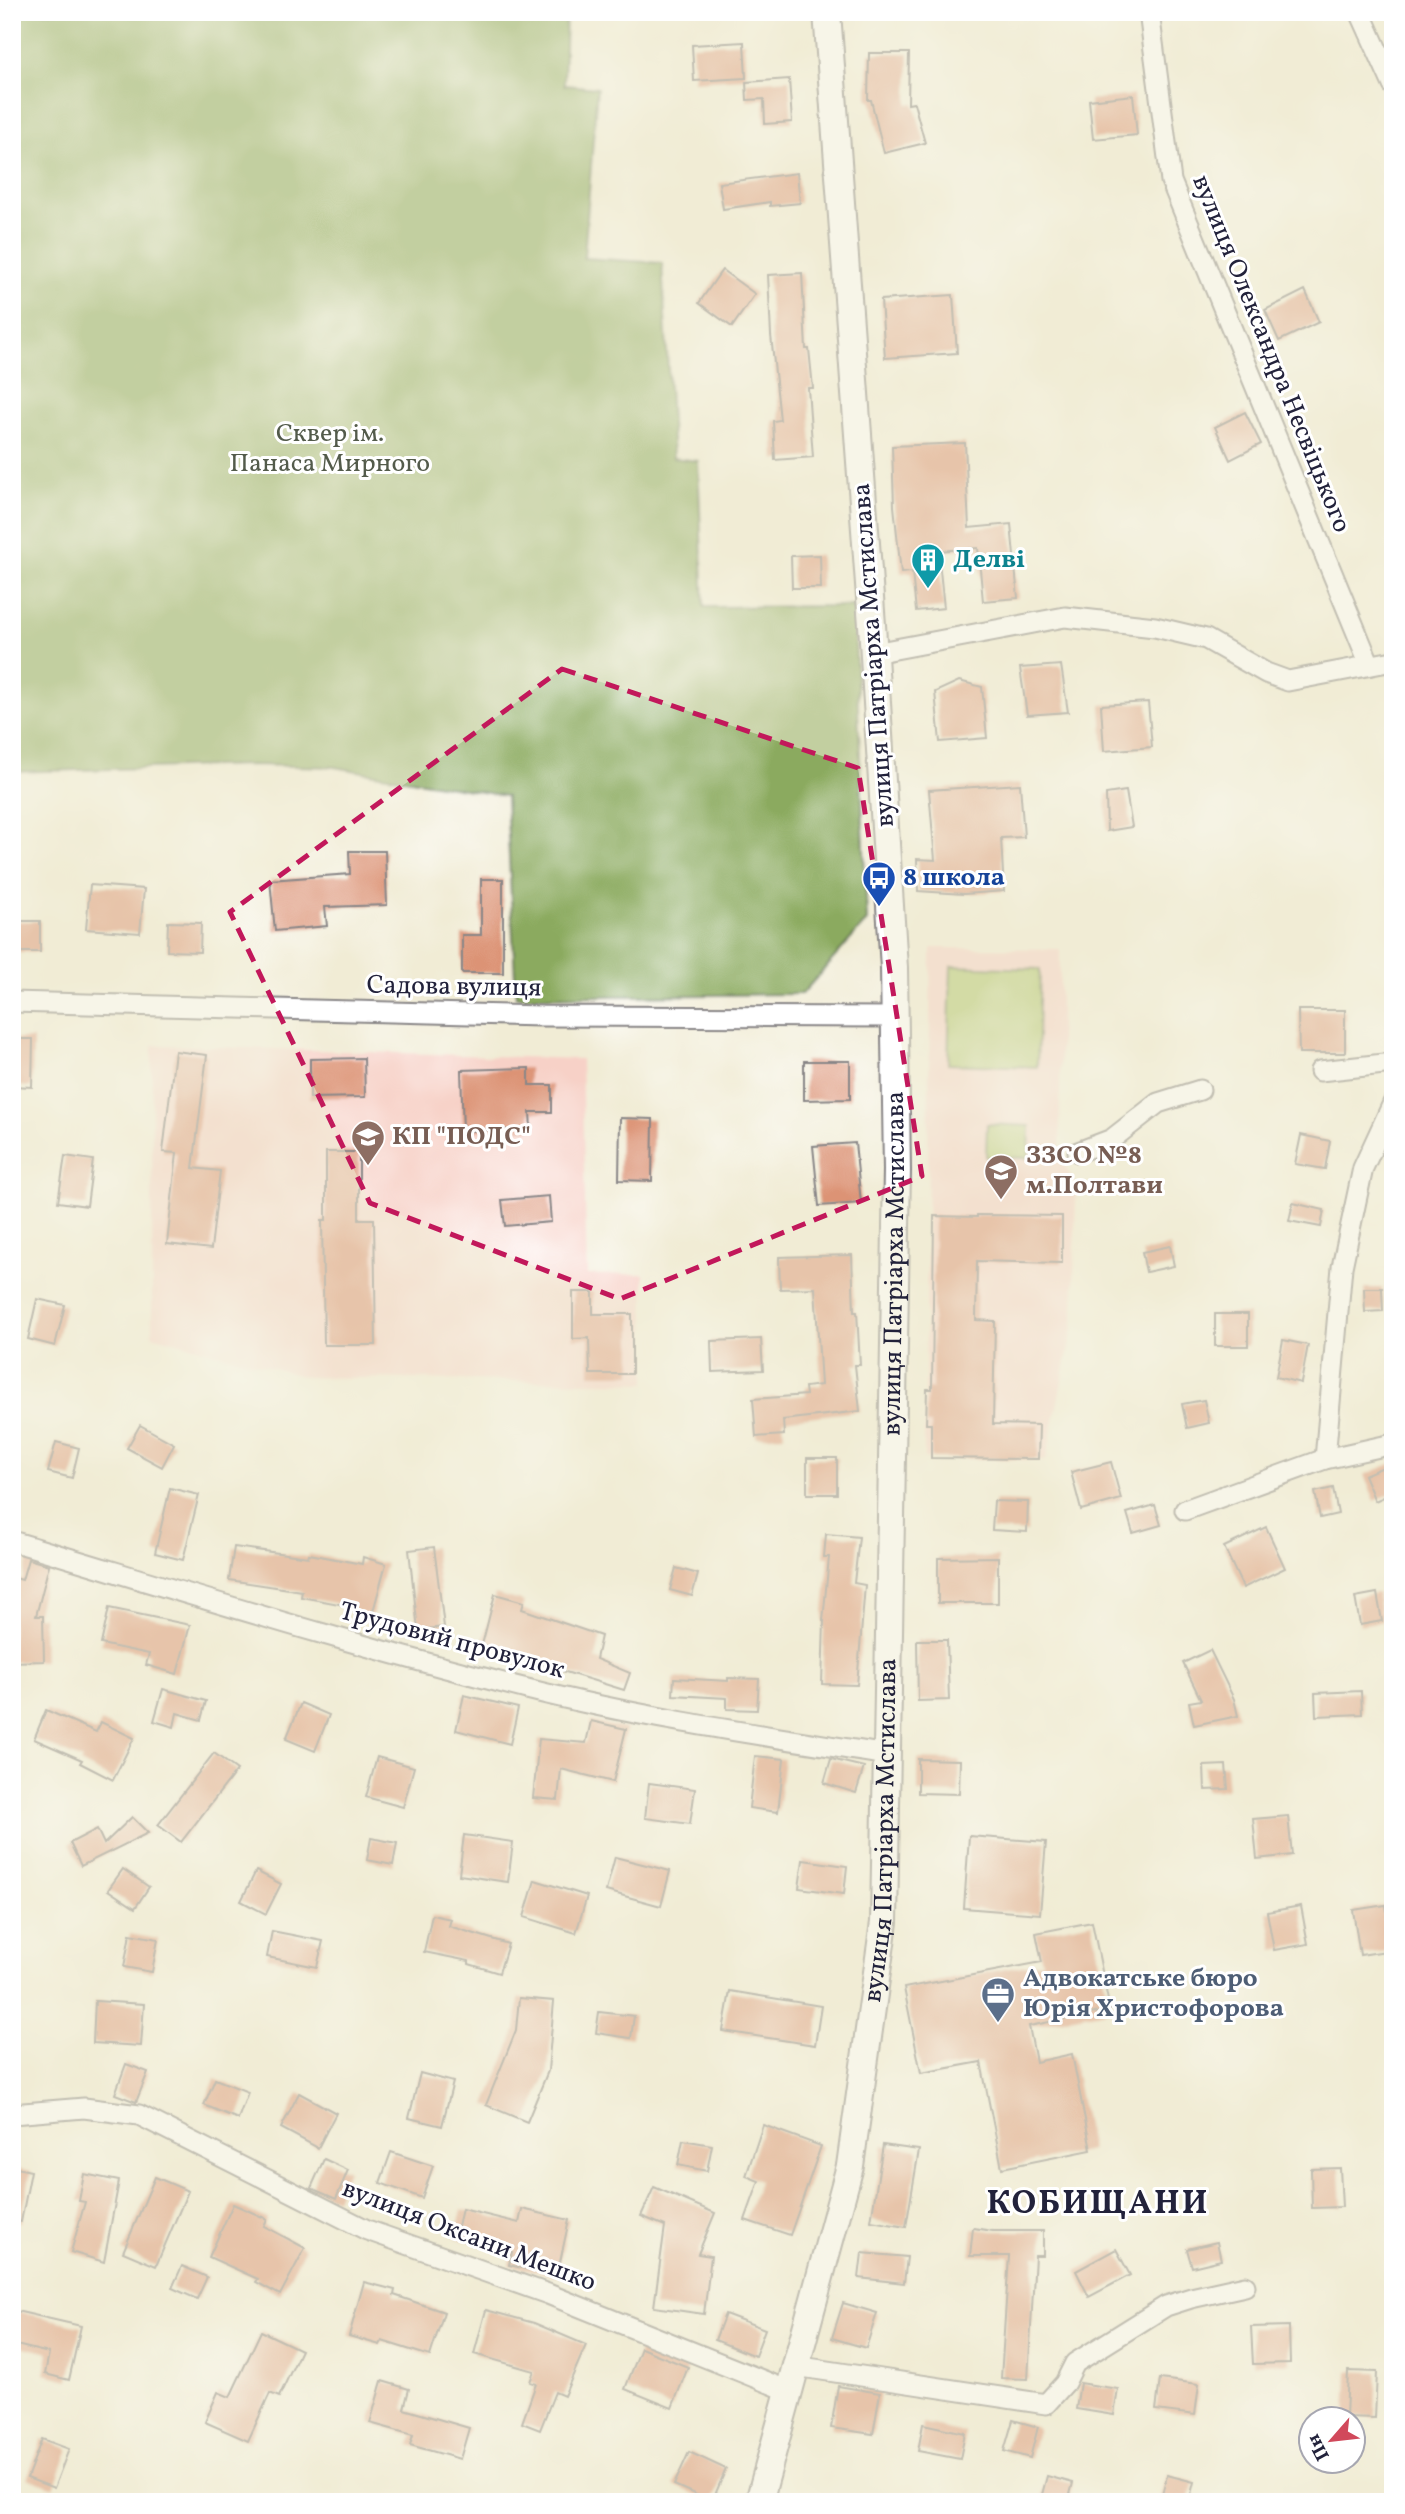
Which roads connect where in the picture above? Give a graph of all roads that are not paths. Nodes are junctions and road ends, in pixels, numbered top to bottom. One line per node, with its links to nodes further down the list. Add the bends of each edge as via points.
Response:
1 (827, 12): 5 (main road, вулиця Патріарха Мстислава)
2 (1149, 12): 7 (street, вулиця Олександра Несвіцького, via 1171,181)
3 (1360, 12): 4 (street)
4 (1393, 85)
5 (874, 653): 7 (street, via 1065,617 1155,627 1206,639 1288,681); 9 (main road, вулиця Патріарха Мстислава)
6 (1393, 661): 7 (street)
7 (1370, 665)
8 (12, 1002): 9 (street, Садова вулиця, via 542,1016)
9 (895, 1017): 19 (main road, вулиця Патріарха Мстислава, via 897,1170)
10 (1393, 1063): 11 (street)
11 (1320, 1071)
12 (1200, 1090): 14 (street, via 1158,1102 1112,1139)
13 (1393, 1103): 16 (street, via 1363,1168 1342,1267)
14 (1078, 1152)
15 (1393, 1444): 16 (street)
16 (1325, 1459): 17 (street)
17 (1185, 1510)
18 (12, 1541): 19 (street, Трудовий провулок, via 302,1628 528,1689 658,1718)
19 (887, 1755): 22 (main road, вулиця Патріарха Мстислава, via 884,1922 850,2166)
20 (12, 2113): 23 (street, вулиця Оксани Мешко, via 84,2108 139,2115 367,2230 548,2294)
21 (1245, 2287): 22 (street, via 1166,2306 1074,2363 1065,2384 1046,2404)
22 (795, 2366): 23 (main road, вулиця Патріарха Мстислава)
23 (789, 2391): 24 (main road, вулиця Патріарха Мстислава)
24 (759, 2502)

